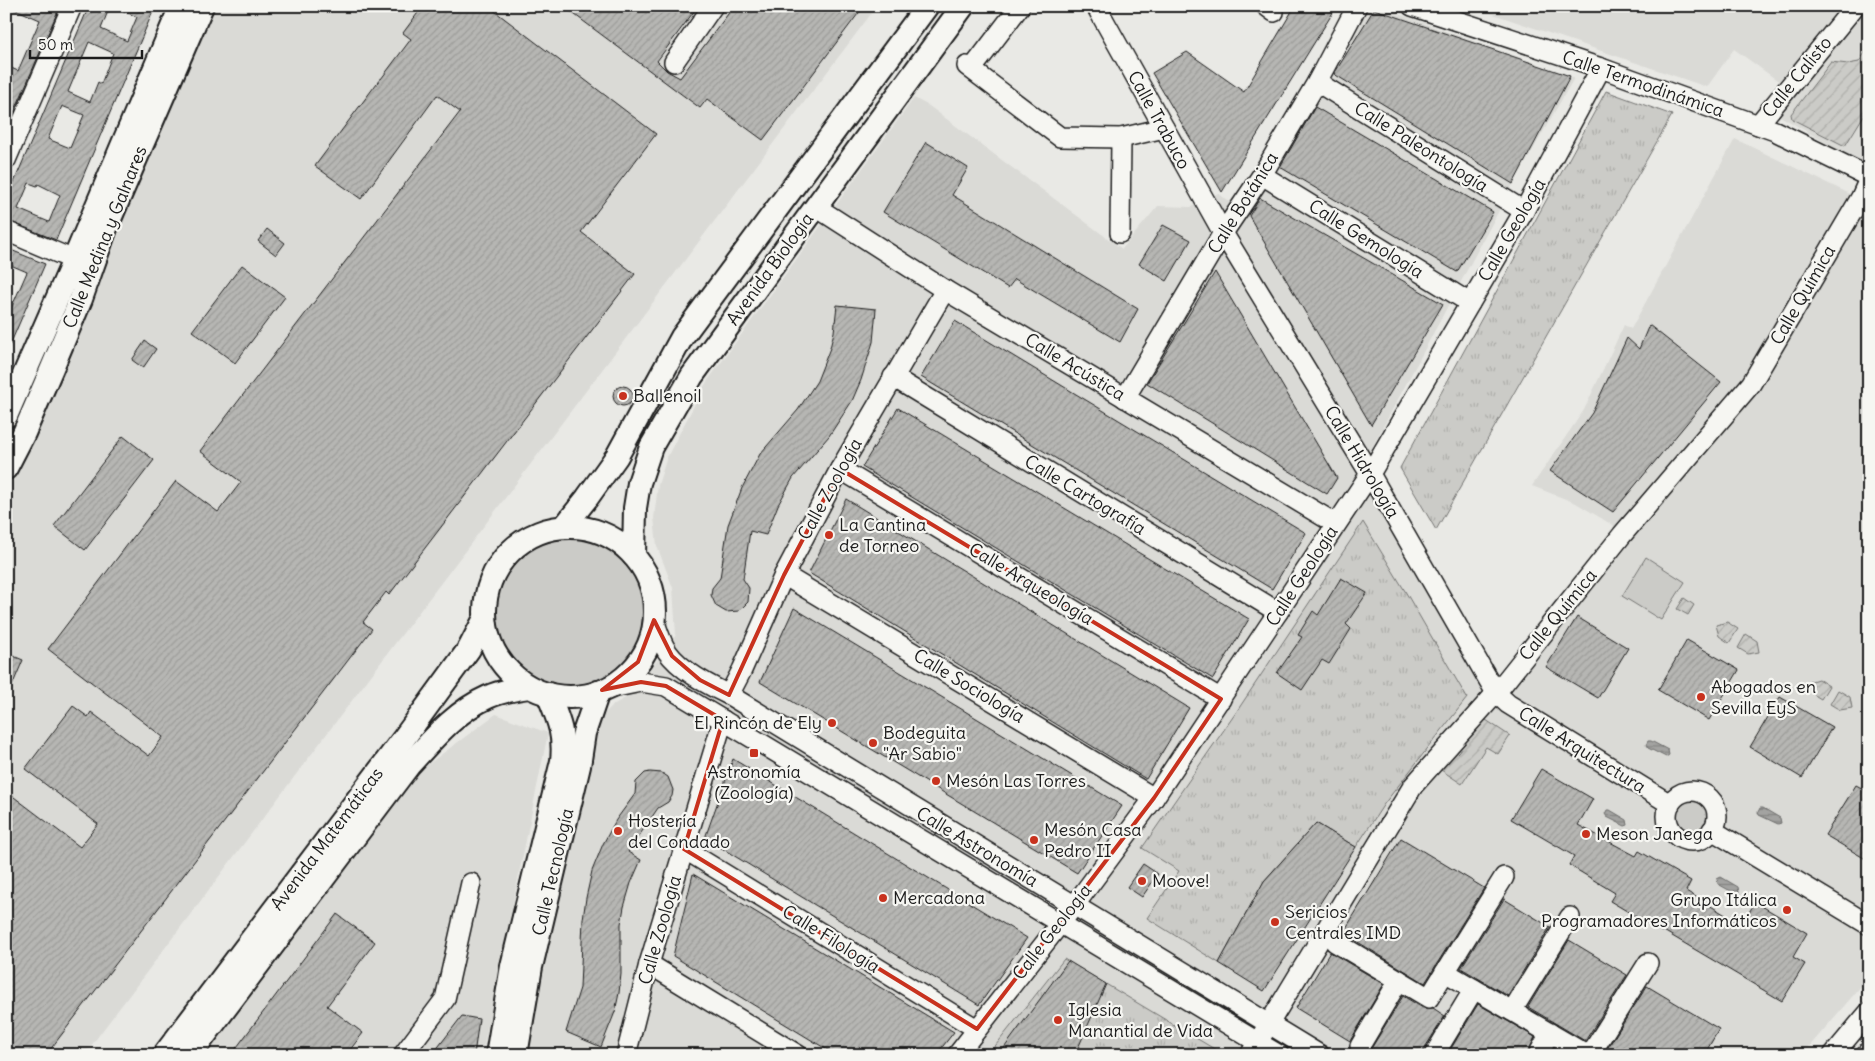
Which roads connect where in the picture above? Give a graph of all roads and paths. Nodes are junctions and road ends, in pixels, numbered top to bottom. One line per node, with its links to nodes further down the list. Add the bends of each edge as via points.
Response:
1 (72, 6): 18 (street)
2 (181, 6): 26 (main road, Calle Medina y Galnares)
3 (202, 6): 32 (main road, Calle Medina y Galnares, via 106,228 52,368)
4 (713, 6): 12 (street)
5 (927, 6): 36 (main road, Avenida Biología, via 682,337 616,456)
6 (963, 6): 21 (main road, Avenida Biología)
7 (1020, 6): 17 (street, via 970,67 1060,137)
8 (1096, 6): 16 (street, Calle Trabuco)
9 (1357, 6): 14 (street, Calle Botánica)
10 (1412, 6): 13 (street, Calle Termodinámica)
11 (1855, 6): 15 (street, Calle Calisto)
12 (674, 62)
13 (1601, 68): 15 (street, Calle Termodinámica); 22 (street, Calle Geología)
14 (1317, 82): 19 (street, Calle Botánica); 22 (street, Calle Paleontología)
15 (1758, 125): 20 (street, Calle Termodinámica)
16 (1164, 128): 17 (street); 25 (street, Calle Trabuco)
17 (1121, 138): 24 (street)
18 (6, 160)
19 (1262, 175): 25 (street, Calle Botánica); 28 (street, Calle Gemología)
20 (1869, 178): 44 (street, Calle Química, via 1751,384 1622,535)
21 (816, 207): 27 (street, Calle Acústica); 37 (main road, Avenida Biología, via 692,376 651,447 635,508)
22 (1524, 211): 28 (street, Calle Geología)
23 (6, 232): 26 (street)
24 (1120, 233)
25 (1223, 233): 30 (street, Calle Botánica); 34 (street, Calle Hidrología)
26 (74, 260): 31 (main road, Calle Medina y Galnares)
27 (945, 290): 29 (street, Calle Zoología); 30 (street, Calle Acústica)
28 (1470, 303): 34 (street, Calle Geología)
29 (893, 377): 33 (street, Calle Zoología); 39 (street, Calle Cartografía)
30 (1125, 398): 35 (street, Calle Acústica)
31 (6, 416)
32 (6, 468)
33 (840, 468): 38 (street, Calle Zoología); 46 (street, Calle Arqueología)
34 (1370, 474): 35 (street, Calle Geología); 44 (street, Calle Hidrología)
35 (1336, 524): 39 (street, Calle Geología)
36 (564, 527): 37 (main road, via 602,533); 40 (main road, via 535,534 510,551 492,575)
37 (634, 556): 41 (main road, via 651,586)
38 (784, 575): 45 (street, Calle Zoología); 48 (street, Calle Sociología)
39 (1278, 612): 46 (street, Calle Geología)
40 (484, 620): 42 (main road, via 494,652 503,665 515,677); 72 (main road, Avenida Matemáticas, via 470,649)
41 (654, 620): 43 (main road, via 652,635 638,662 628,674); 45 (street, Calle Astronomía, via 664,646 672,656 700,680)
42 (538, 690): 43 (main road, via 573,697); 73 (main road, Avenida Matemáticas, via 507,690 489,696 441,729 409,765); 75 (main road, Calle Tecnología, via 561,728 564,742 562,761 512,966)
43 (600, 691): 47 (street, Calle Astronomía, via 640,682 666,686); 76 (main road, Calle Tecnología, via 584,733 531,967)
44 (1496, 693): 49 (street, Calle Arquitectura, via 1508,704); 66 (street, Calle Química, via 1413,786)
45 (729, 695): 54 (street, Calle Astronomía)
46 (1221, 699): 48 (street, Calle Geología)
47 (723, 720): 51 (street, Calle Zoología); 56 (street, Calle Astronomía)
48 (1154, 798): 54 (street, Calle Geología)
49 (1670, 804): 50 (street, via 1667,811 1669,826 1679,837 1693,841); 50 (street, via 1681,793 1698,791 1705,794 1716,807 1716,823)
50 (1712, 830): 57 (street)
51 (684, 849): 60 (street, Calle Zoología); 67 (street, Calle Filología)
52 (1504, 877): 61 (street)
53 (471, 883): 74 (street, via 444,999)
54 (1074, 906): 56 (street, Calle Geología); 66 (street, Calle Astronomía)
55 (1570, 917): 64 (street)
56 (1060, 923): 67 (street, Calle Geología); 70 (street, Calle Astronomía)
57 (1869, 925)
58 (1335, 942): 62 (street)
59 (1648, 963): 84 (street)
60 (649, 964): 77 (street, Calle Zoología); 78 (street)
61 (1445, 972): 62 (street, via 1429,998); 63 (street)
62 (1399, 980): 69 (street)
63 (1474, 989): 64 (street); 82 (street)
64 (1512, 1011): 68 (street)
65 (1869, 1012): 85 (street)
66 (1268, 1023): 70 (street, Calle Química); 81 (street, Calle Astronomía)
67 (977, 1029): 79 (street, Calle Geología)
68 (1550, 1033): 83 (street); 84 (street)
69 (1360, 1046)
70 (1254, 1048): 80 (street, Calle Astronomía)
71 (1869, 1050): 86 (street)
72 (164, 1055)
73 (190, 1055)
74 (403, 1055)
75 (497, 1055)
76 (516, 1055)
77 (626, 1055)
78 (798, 1055)
79 (957, 1055)
80 (1279, 1055)
81 (1320, 1055)
82 (1434, 1055)
83 (1538, 1055)
84 (1589, 1055)
85 (1833, 1055)
86 (1865, 1055)

